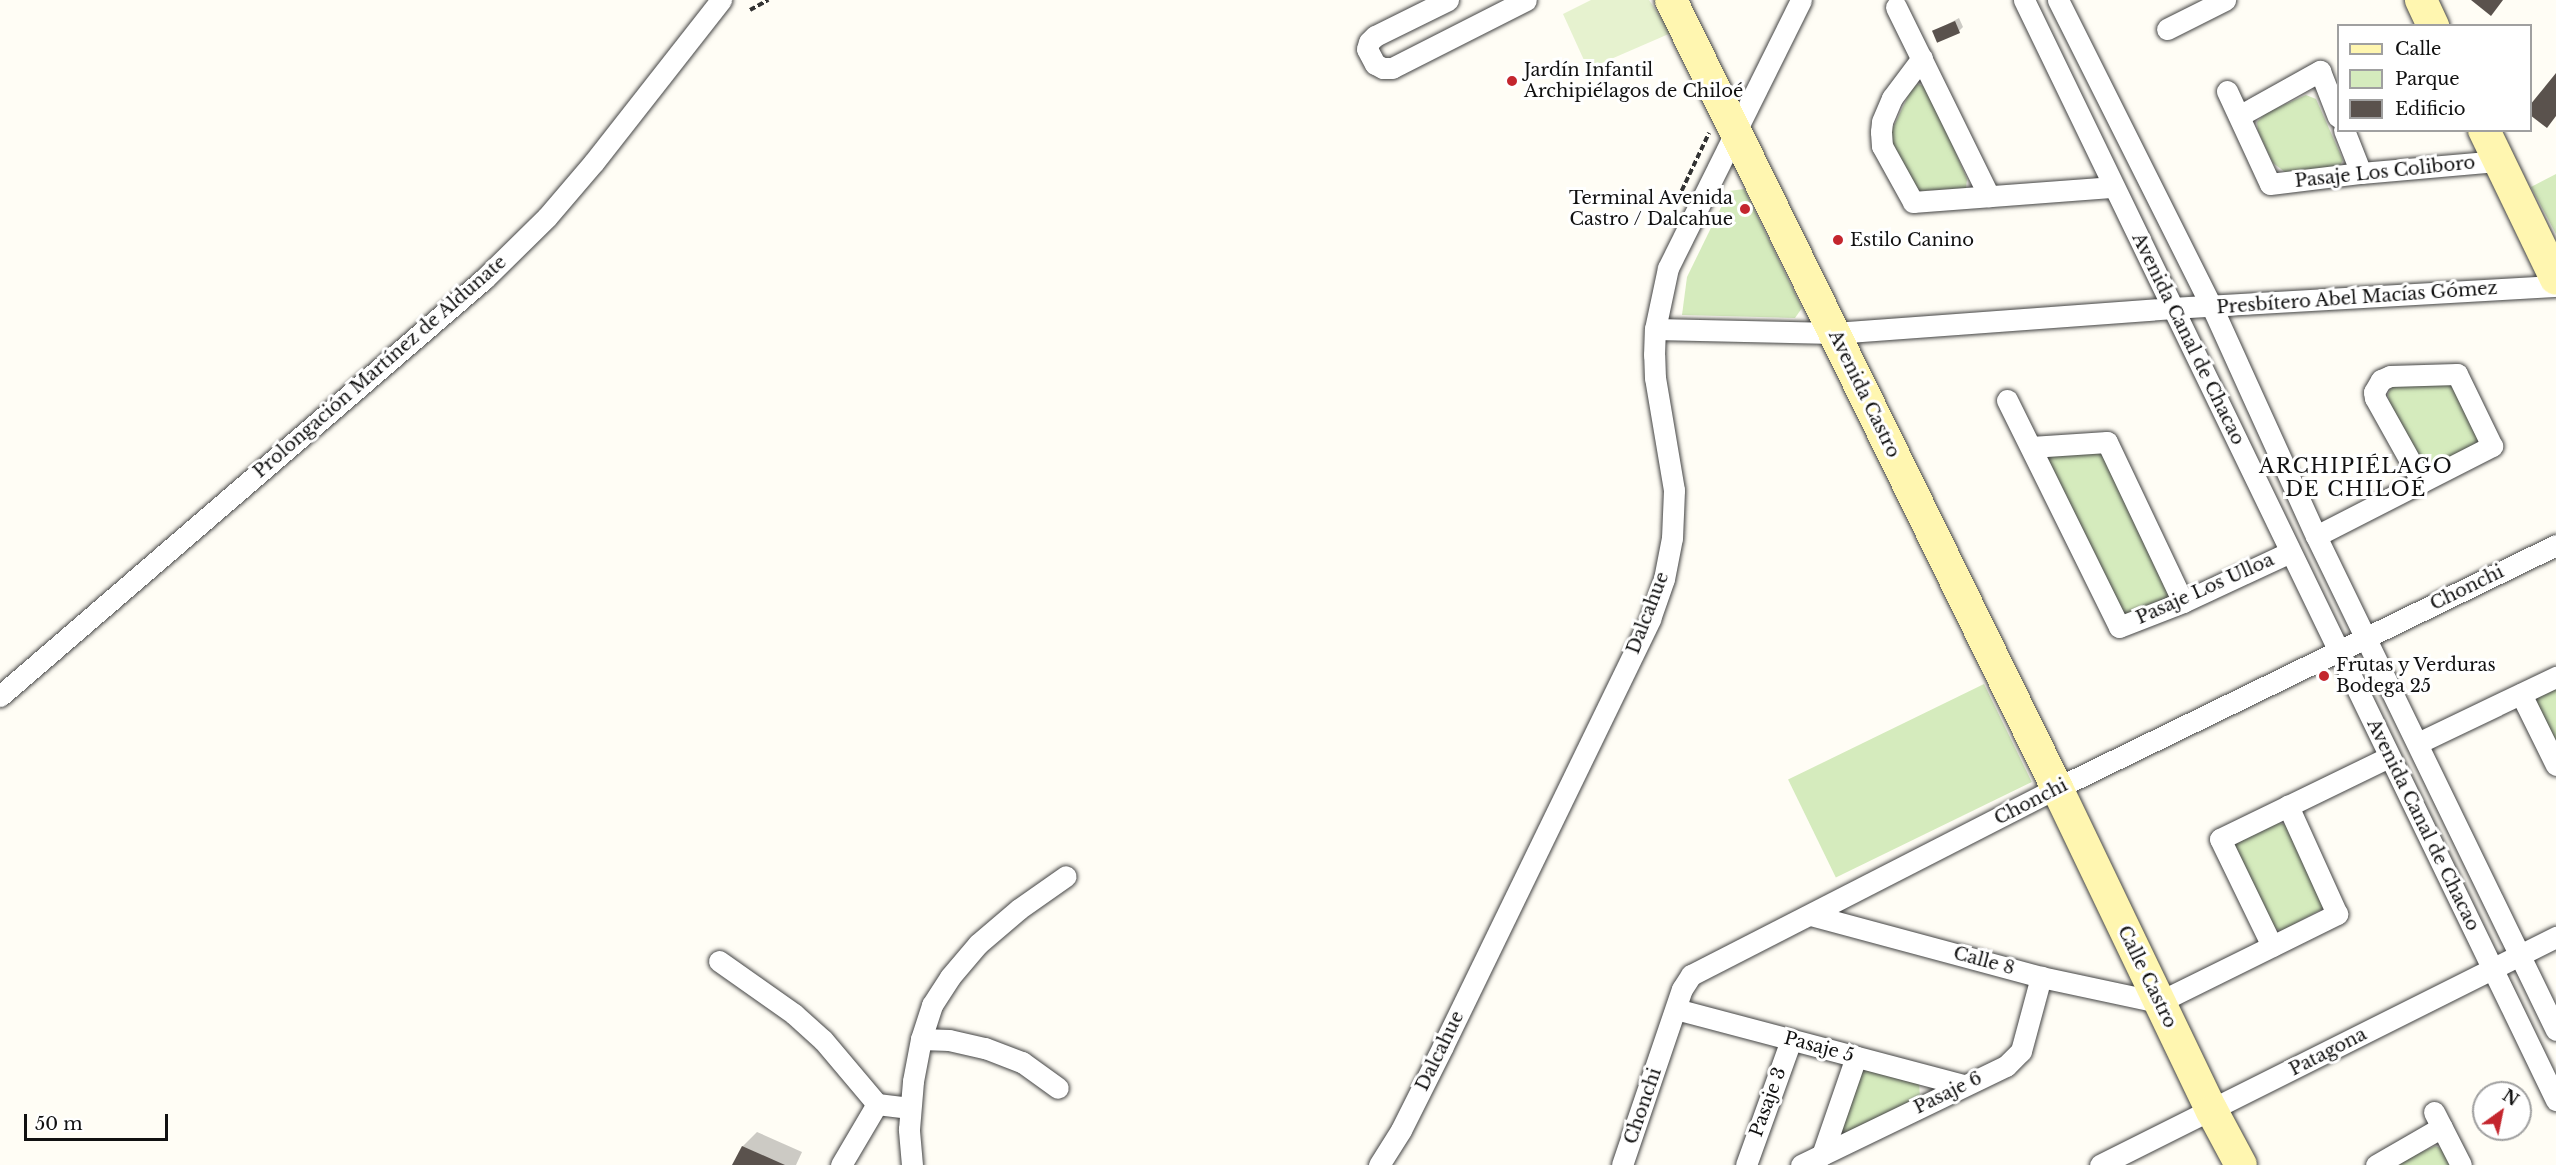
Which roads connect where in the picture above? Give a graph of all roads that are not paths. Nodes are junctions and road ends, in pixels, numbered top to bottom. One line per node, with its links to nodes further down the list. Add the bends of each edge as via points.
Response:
1 (721, 0): 43 (street, Prolongación Martínez de Aldunate, via 594,162 547,217 484,279)
2 (1448, 0): 10 (street)
3 (1526, 0): 10 (street, via 1392,68 1375,64 1367,49 1369,42)
4 (1671, 0): 19 (street, Avenida Castro)
5 (1801, 0): 19 (street, Dalcahue)
6 (2024, 0): 24 (street, Avenida Canal de Chacao)
7 (2058, 0): 28 (street, Avenida Canal de Chacao)
8 (2225, 0): 12 (street)
9 (2421, 0): 13 (street)
10 (1418, 6)
11 (1896, 7): 15 (street)
12 (2192, 7): 14 (street)
13 (2432, 24)
14 (2167, 29)
15 (1922, 58): 25 (street); 25 (street, via 1886,110 1882,146 1913,202)
16 (2227, 91): 18 (street)
17 (2337, 114): 18 (street, via 2320,71)
18 (2239, 116): 23 (street, Pasaje Los Coliboro, via 2271,184)
19 (1736, 132): 30 (street, Dalcahue, via 1668,268); 31 (street, Avenida Castro)
20 (2345, 132): 23 (street)
21 (2485, 132): 22 (street)
22 (2499, 161): 23 (street, Pasaje Los Coliboro); 26 (street)
23 (2361, 173)
24 (2113, 187): 25 (street); 29 (street, Avenida Canal de Chacao)
25 (1989, 196)
26 (2556, 279)
27 (2556, 286): 28 (street, Presbítero Abel Macías Gómez)
28 (2212, 307): 29 (street, Presbítero Abel Macías Gómez); 35 (street, Avenida Canal de Chacao)
29 (2173, 308): 31 (street, Presbítero Abel Macías Gómez); 37 (street, Avenida Canal de Chacao)
30 (1655, 329): 31 (street, Presbítero Abel Macías Gómez); 73 (street, Dalcahue, via 1655,378 1674,490 1672,538 1664,579 1650,619 1443,1046)
31 (1834, 333): 47 (street, Avenida Castro)
32 (2007, 400): 33 (street)
33 (2031, 447): 38 (street, via 2107,442); 38 (street, Pasaje Los Ulloa, via 2119,627)
34 (2422, 482): 34 (street, via 2374,392 2381,380 2390,376 2457,374 2492,446); 35 (street)
35 (2316, 536): 39 (street, Avenida Canal de Chacao)
36 (2556, 545): 39 (street, Chonchi)
37 (2290, 552): 38 (street, Pasaje Los Ulloa); 40 (street, Avenida Canal de Chacao)
38 (2183, 602)
39 (2365, 638): 40 (street, Chonchi); 44 (street, Avenida Canal de Chacao)
40 (2339, 651): 45 (street, Avenida Canal de Chacao); 47 (street, Chonchi)
41 (2556, 677): 42 (street)
42 (2521, 694): 44 (street); 46 (street)
43 (0, 696)
44 (2418, 743): 53 (street, Avenida Canal de Chacao)
45 (2390, 757): 48 (street); 55 (street, Avenida Canal de Chacao)
46 (2556, 765)
47 (2057, 788): 50 (street, Chonchi); 57 (street, Calle Castro)
48 (2288, 806): 52 (street, via 2337,914); 52 (street, via 2220,839)
49 (1066, 876): 60 (street, via 995,928 963,960 936,998)
50 (1811, 915): 56 (street, Calle 8); 58 (street, Chonchi, via 1691,975)
51 (2556, 937): 53 (street, Patagona)
52 (2272, 946): 57 (street)
53 (2518, 956): 55 (street, Patagona); 59 (street, Avenida Canal de Chacao)
54 (719, 961): 66 (street, via 794,1014 823,1040)
55 (2493, 968): 65 (street, Avenida Canal de Chacao); 68 (street, Patagona)
56 (2041, 976): 57 (street, Calle 8); 63 (street, Pasaje 6, via 2021,1051 2006,1066)
57 (2159, 1002): 68 (street, Calle Castro)
58 (1676, 1009): 61 (street, Pasaje 5); 74 (street, Chonchi)
59 (2556, 1030)
60 (921, 1039): 64 (street, via 985,1048 1022,1062); 67 (street)
61 (1791, 1040): 62 (street, Pasaje 5); 75 (street, Pasaje 3)
62 (1856, 1057): 63 (street, Pasaje 5); 69 (street)
63 (1963, 1085): 69 (street, Pasaje 6)
64 (1058, 1088)
65 (2556, 1100)
66 (877, 1104): 67 (street); 71 (street)
67 (910, 1108): 72 (street)
68 (2212, 1111): 70 (street, Calle Castro); 77 (street, Patagona)
69 (1822, 1155): 76 (street, Pasaje 6)
70 (2244, 1164)
71 (841, 1165)
72 (912, 1165)
73 (1379, 1165)
74 (1622, 1165)
75 (1746, 1165)
76 (1801, 1165)
77 (2100, 1165)
78 (2376, 1165): 79 (street, via 2438,1120)
79 (2461, 1165)

